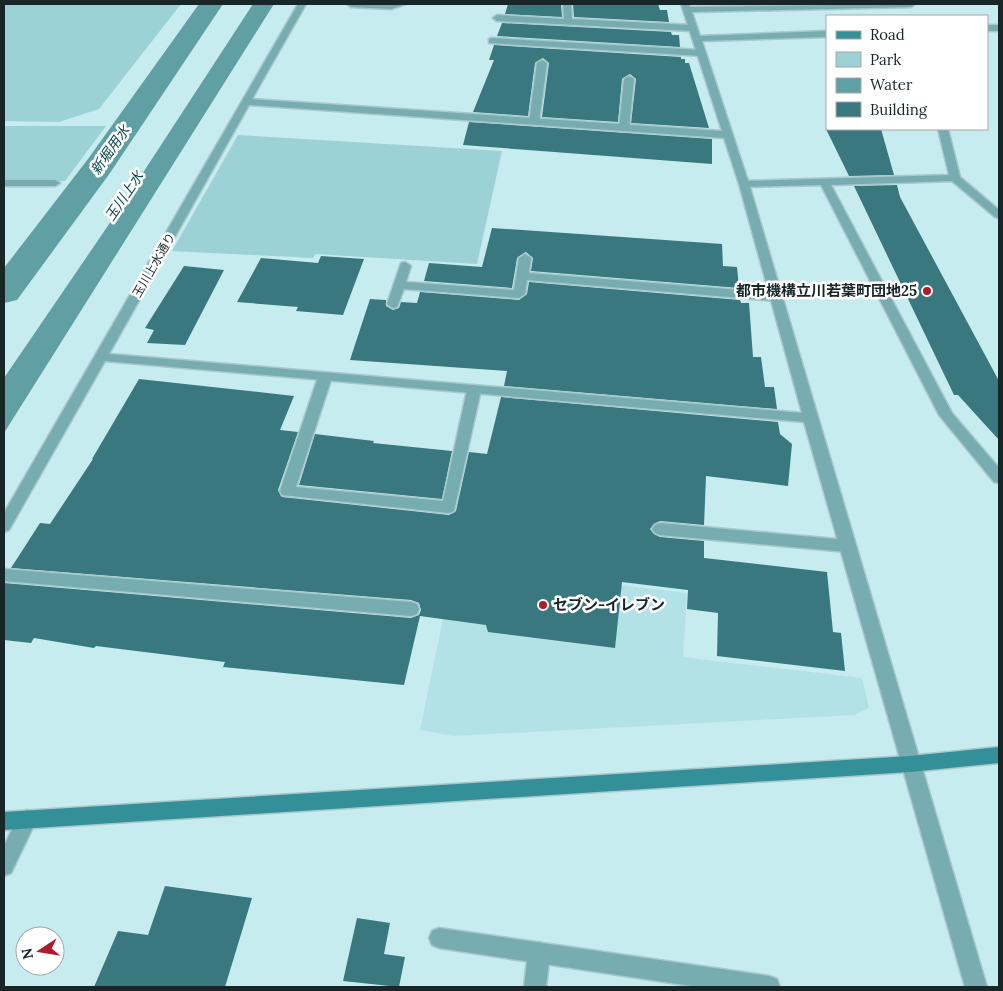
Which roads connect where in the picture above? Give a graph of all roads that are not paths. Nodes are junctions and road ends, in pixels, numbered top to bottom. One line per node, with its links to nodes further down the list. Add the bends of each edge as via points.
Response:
1 (302, 4): 15 (street, 玉川上水通り)
2 (351, 4): 3 (street)
3 (402, 4)
4 (567, 4): 8 (street)
5 (911, 4): 6 (street)
6 (686, 7): 9 (street)
7 (497, 18): 8 (street)
8 (568, 22): 9 (street)
9 (694, 33): 10 (street); 12 (street)
10 (826, 34)
11 (492, 40): 12 (street)
12 (701, 53): 19 (street)
13 (542, 63): 16 (street)
14 (629, 79): 17 (street)
15 (247, 102): 16 (street); 32 (street, 玉川上水通り)
16 (534, 122): 17 (street)
17 (624, 128): 19 (street)
18 (943, 130): 20 (street)
19 (729, 135): 24 (street)
20 (955, 178): 23 (street); 25 (street)
21 (4, 183): 22 (street)
22 (55, 183)
23 (825, 183): 24 (street); 36 (street, via 946,415)
24 (744, 184): 30 (street)
25 (999, 216)
26 (525, 258): 28 (street)
27 (405, 266): 29 (street)
28 (522, 276): 29 (street, via 519,294); 30 (street)
29 (399, 285): 31 (street)
30 (777, 297): 35 (street)
31 (393, 304)
32 (101, 357): 33 (street); 37 (street, 玉川上水通り)
33 (325, 377): 34 (street); 34 (street, via 287,491 449,507)
34 (474, 390): 35 (street)
35 (810, 418): 39 (street)
36 (999, 478)
37 (4, 526)
38 (660, 529): 39 (street)
39 (847, 546): 43 (street)
40 (4, 575): 41 (street)
41 (411, 610)
42 (999, 755): 43 (street)
43 (910, 764): 44 (street); 51 (street)
44 (27, 819): 45 (street); 46 (street)
45 (4, 821)
46 (4, 866)
47 (439, 938): 48 (street)
48 (539, 953): 49 (street); 50 (street)
49 (535, 987)
50 (769, 987)
51 (976, 987)

